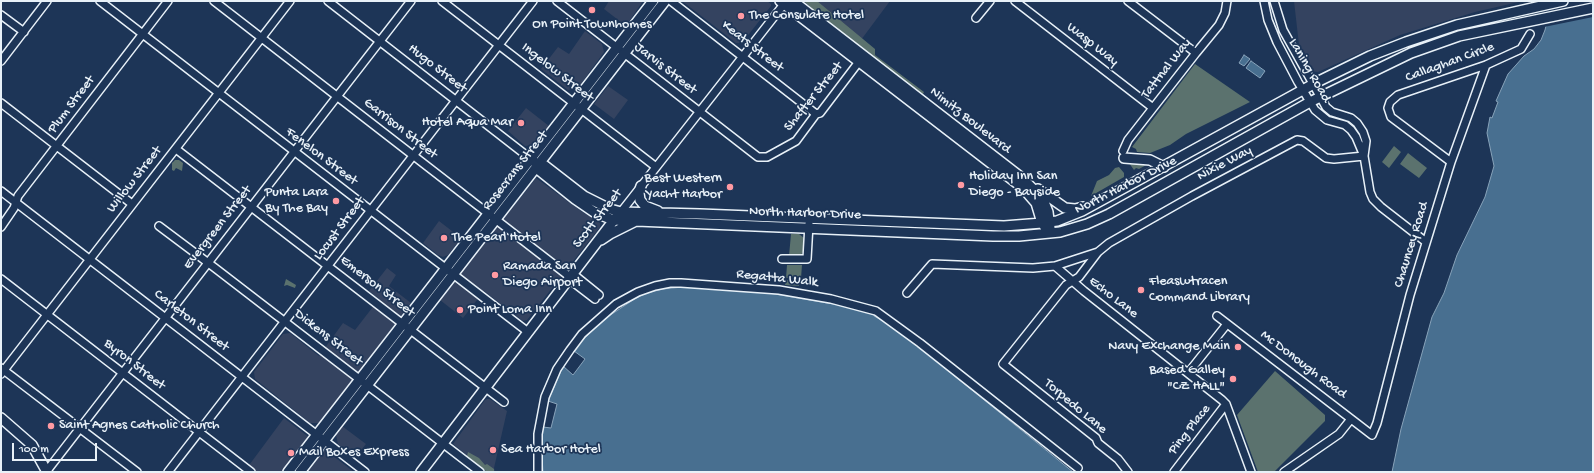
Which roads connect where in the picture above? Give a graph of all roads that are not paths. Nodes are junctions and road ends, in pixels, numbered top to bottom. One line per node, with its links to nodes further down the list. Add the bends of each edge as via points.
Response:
1 (47, 1): 26 (street)
2 (100, 1): 27 (street, Fenelon Street)
3 (168, 1): 27 (street, Plum Street)
4 (214, 1): 29 (street, Garrison Street)
5 (290, 1): 29 (street, Willow Street)
6 (328, 1): 30 (street, Hugo Street)
7 (411, 1): 30 (street, Evergreen Street)
8 (442, 1): 31 (street, Ingelow Street)
9 (533, 1): 31 (street, Locust Street)
10 (557, 1): 32 (street, Jarvis Street)
11 (653, 1): 32 (main road, Rosecrans Street)
12 (665, 1): 34 (main road, Rosecrans Street)
13 (671, 1): 35 (street, Keats Street)
14 (793, 1): 36 (main road, Nimitz Boulevard)
15 (990, 1): 25 (street)
16 (1015, 1): 48 (street, Wasp Way)
17 (1128, 1): 33 (street)
18 (1227, 1): 33 (street, Tattnal Way, via 1219,25)
19 (1264, 1): 40 (street, Laning Road, via 1275,37)
20 (1274, 1): 39 (street, Laning Road, via 1283,30)
21 (1563, 1): 39 (main road, North Harbor Drive, via 1457,25 1412,40 1364,59)
22 (782, 2): 35 (street, Scott Street); 36 (main road, Nimitz Boulevard)
23 (1593, 8): 43 (main road, North Harbor Drive, via 1459,36 1421,49)
24 (1, 15): 26 (street)
25 (976, 18)
26 (24, 32): 37 (street)
27 (142, 34): 41 (street, Fenelon Street); 52 (street, Plum Street)
28 (1530, 34): 38 (street, Callaghan Circle, via 1521,49)
29 (261, 38): 41 (street, Willow Street); 42 (street, Garrison Street)
30 (380, 41): 42 (street, Evergreen Street); 44 (street, Hugo Street)
31 (499, 45): 44 (street, Locust Street); 47 (street, Ingelow Street)
32 (617, 47): 34 (street, Jarvis Street); 47 (main road, Rosecrans Street)
33 (1196, 53): 48 (street, Tattnal Way)
34 (625, 54): 49 (main road, Rosecrans Street); 50 (street, Jarvis Street)
35 (743, 56): 50 (street, Scott Street); 51 (street, Keats Street)
36 (861, 59): 51 (street, Shafter Street, via 820,113); 64 (main road, Nimitz Boulevard); 79 (main road, Nimitz Boulevard, via 1023,188 1036,203)
37 (1, 61)
38 (1486, 65): 60 (street, Chauncey Road); 60 (street, Callaghan Circle, via 1395,97 1388,106 1389,114 1394,119)
39 (1313, 85): 40 (main road, North Harbor Drive); 43 (street, Laning Road)
40 (1303, 90): 45 (street, Laning Road); 63 (main road, North Harbor Drive)
41 (218, 93): 53 (street, Willow Street); 54 (street, Fenelon Street)
42 (337, 96): 54 (street, Evergreen Street); 55 (street, Garrison Street)
43 (1320, 97): 45 (main road, North Harbor Drive); 57 (street, Laning Road, via 1330,111 1351,118 1360,126 1366,137)
44 (456, 100): 55 (street, Locust Street); 59 (street, Hugo Street)
45 (1310, 102): 57 (street, Laning Road, via 1324,118 1345,125 1351,130); 83 (main road, North Harbor Drive, via 1109,214 1080,226)
46 (1, 103): 52 (street)
47 (574, 103): 49 (street, Ingelow Street); 59 (main road, Rosecrans Street)
48 (1153, 108): 56 (street, Tattnal Way, via 1128,140)
49 (582, 109): 61 (main road, Rosecrans Street); 62 (street, Ingelow Street)
50 (700, 112): 58 (street, Jarvis Street); 62 (street, Scott Street)
51 (816, 114): 58 (street, Shafter Street, via 796,142 767,157)
52 (57, 146): 67 (street, Plum Street); 68 (street)
53 (176, 149): 68 (street, Willow Street); 70 (street, Emerson Street)
54 (294, 152): 70 (street, Evergreen Street); 71 (street, Fenelon Street)
55 (414, 155): 71 (street, Locust Street); 74 (street, Garrison Street)
56 (1124, 155): 63 (main road, via 1150,160)
57 (1364, 156): 84 (street, Laning Road, via 1373,199); 86 (street, Nixie Way, via 1334,160 1326,158 1306,143 1297,140 1192,196)
58 (758, 157)
59 (531, 159): 61 (main road, North Harbor Drive); 74 (main road, Rosecrans Street)
60 (1451, 162): 84 (street, Chauncey Road)
61 (538, 165): 72 (main road, North Harbor Drive, via 544,165 588,198); 76 (main road, Rosecrans Street); 77 (main road, North Harbor Drive, via 540,172 574,199)
62 (656, 167): 65 (street, Scott Street)
63 (1164, 167): 69 (main road, North Harbor Drive)
64 (1022, 178): 69 (main road, via 1065,208 1074,209); 79 (main road, Nimitz Boulevard, via 1042,199 1047,209)
65 (641, 186): 72 (street, Scott Street); 73 (main road, via 639,196 642,203 649,208)
66 (1, 191): 67 (street, Carleton Street)
67 (16, 202): 81 (street, Plum Street); 88 (street, Carleton Street)
68 (132, 204): 88 (street, Willow Street)
69 (1096, 204): 79 (main road, North Harbor Drive, via 1072,216)
70 (251, 207): 89 (street, Evergreen Street); 90 (street, Emerson Street)
71 (371, 211): 90 (street, Locust Street); 92 (street, Fenelon Street)
72 (621, 212): 73 (main road, North Harbor Drive); 77 (main road, Scott Street)
73 (667, 212): 75 (main road, North Harbor Drive)
74 (488, 214): 76 (street, Garrison Street); 92 (main road, Rosecrans Street)
75 (810, 218): 79 (main road, North Harbor Drive, via 1004,226); 82 (street)
76 (496, 220): 93 (main road, Rosecrans Street); 94 (street, Garrison Street)
77 (613, 220): 78 (main road, North Harbor Drive); 85 (main road, Scott Street)
78 (634, 221): 82 (main road, North Harbor Drive); 85 (main road, via 610,234)
79 (1046, 223): 83 (main road, Nimitz Boulevard)
80 (159, 226): 89 (street, Dickens Street)
81 (1, 227)
82 (809, 228): 83 (main road, North Harbor Drive, via 1007,237); 87 (street, via 807,259)
83 (1049, 233)
84 (1426, 242): 121 (street, Chauncey Road)
85 (593, 248): 94 (main road, Scott Street)
86 (1099, 250): 91 (street); 96 (street)
87 (782, 259)
88 (90, 260): 99 (street, Willow Street); 101 (street, Carleton Street)
89 (208, 262): 101 (street, Evergreen Street); 102 (street, Dickens Street)
90 (328, 266): 102 (street, Locust Street); 103 (street, Emerson Street)
91 (1055, 266): 96 (street, Echo Lane); 97 (street, via 1033,268 932,264)
92 (446, 269): 93 (street, Fenelon Street); 103 (main road, Rosecrans Street)
93 (453, 275): 105 (main road, Rosecrans Street); 106 (street, Fenelon Street)
94 (571, 277): 98 (street, Garrison Street); 106 (main road, Scott Street)
95 (1, 279): 99 (street, Byron Street)
96 (1072, 281): 109 (street, Echo Lane); 135 (street, Torpedo Lane, via 1066,285 1003,364 1096,438)
97 (907, 293)
98 (597, 297)
99 (47, 315): 107 (street, Willow Street); 108 (street, Byron Street)
100 (1217, 316): 104 (street, Mc Donough Road)
101 (166, 318): 108 (street, Evergreen Street); 110 (street, Carleton Street)
102 (285, 321): 110 (street, Locust Street); 111 (street, Dickens Street)
103 (403, 324): 105 (street, Emerson Street); 111 (main road, Rosecrans Street)
104 (1227, 324): 109 (street); 117 (street, Mc Donough Road)
105 (411, 330): 112 (main road, Rosecrans Street); 113 (street, Emerson Street)
106 (528, 332): 113 (main road, Scott Street)
107 (2, 370): 118 (street)
108 (123, 373): 118 (street, Evergreen Street); 119 (street, Byron Street)
109 (1188, 373): 115 (street, Echo Lane)
110 (242, 376): 119 (street, Locust Street); 120 (street, Carleton Street)
111 (360, 380): 112 (street, Dickens Street); 120 (main road, Rosecrans Street)
112 (368, 386): 122 (main road, Rosecrans Street); 123 (street, Dickens Street)
113 (485, 388): 114 (street, Emerson Street); 123 (main road, Scott Street)
114 (504, 402)
115 (1226, 404): 136 (street, Ping Place); 137 (street, Echo Lane)
116 (1, 418): 125 (main road, via 32,445)
117 (1351, 419): 121 (street, Mc Donough Road); 138 (street, via 1340,434)
118 (81, 429): 125 (street, Evergreen Street); 126 (street)
119 (199, 432): 127 (street, Locust Street); 128 (street, Byron Street)
120 (317, 435): 122 (street, Carleton Street); 129 (main road, Rosecrans Street)
121 (1372, 435)
122 (325, 441): 130 (main road, Rosecrans Street); 131 (street, Carleton Street)
123 (442, 443): 132 (main road, Scott Street); 133 (street, Dickens Street)
124 (1078, 468): 134 (street, Regatta Walk, via 876,311 831,299 780,290 670,283 638,292 616,304 582,334 570,350 557,369 545,397 538,434)
125 (47, 472)
126 (137, 472)
127 (168, 472)
128 (251, 472)
129 (288, 472)
130 (300, 472)
131 (365, 472)
132 (420, 472)
133 (480, 472)
134 (538, 472)
135 (1128, 472)
136 (1174, 472)
137 (1251, 472)
138 (1284, 472)

